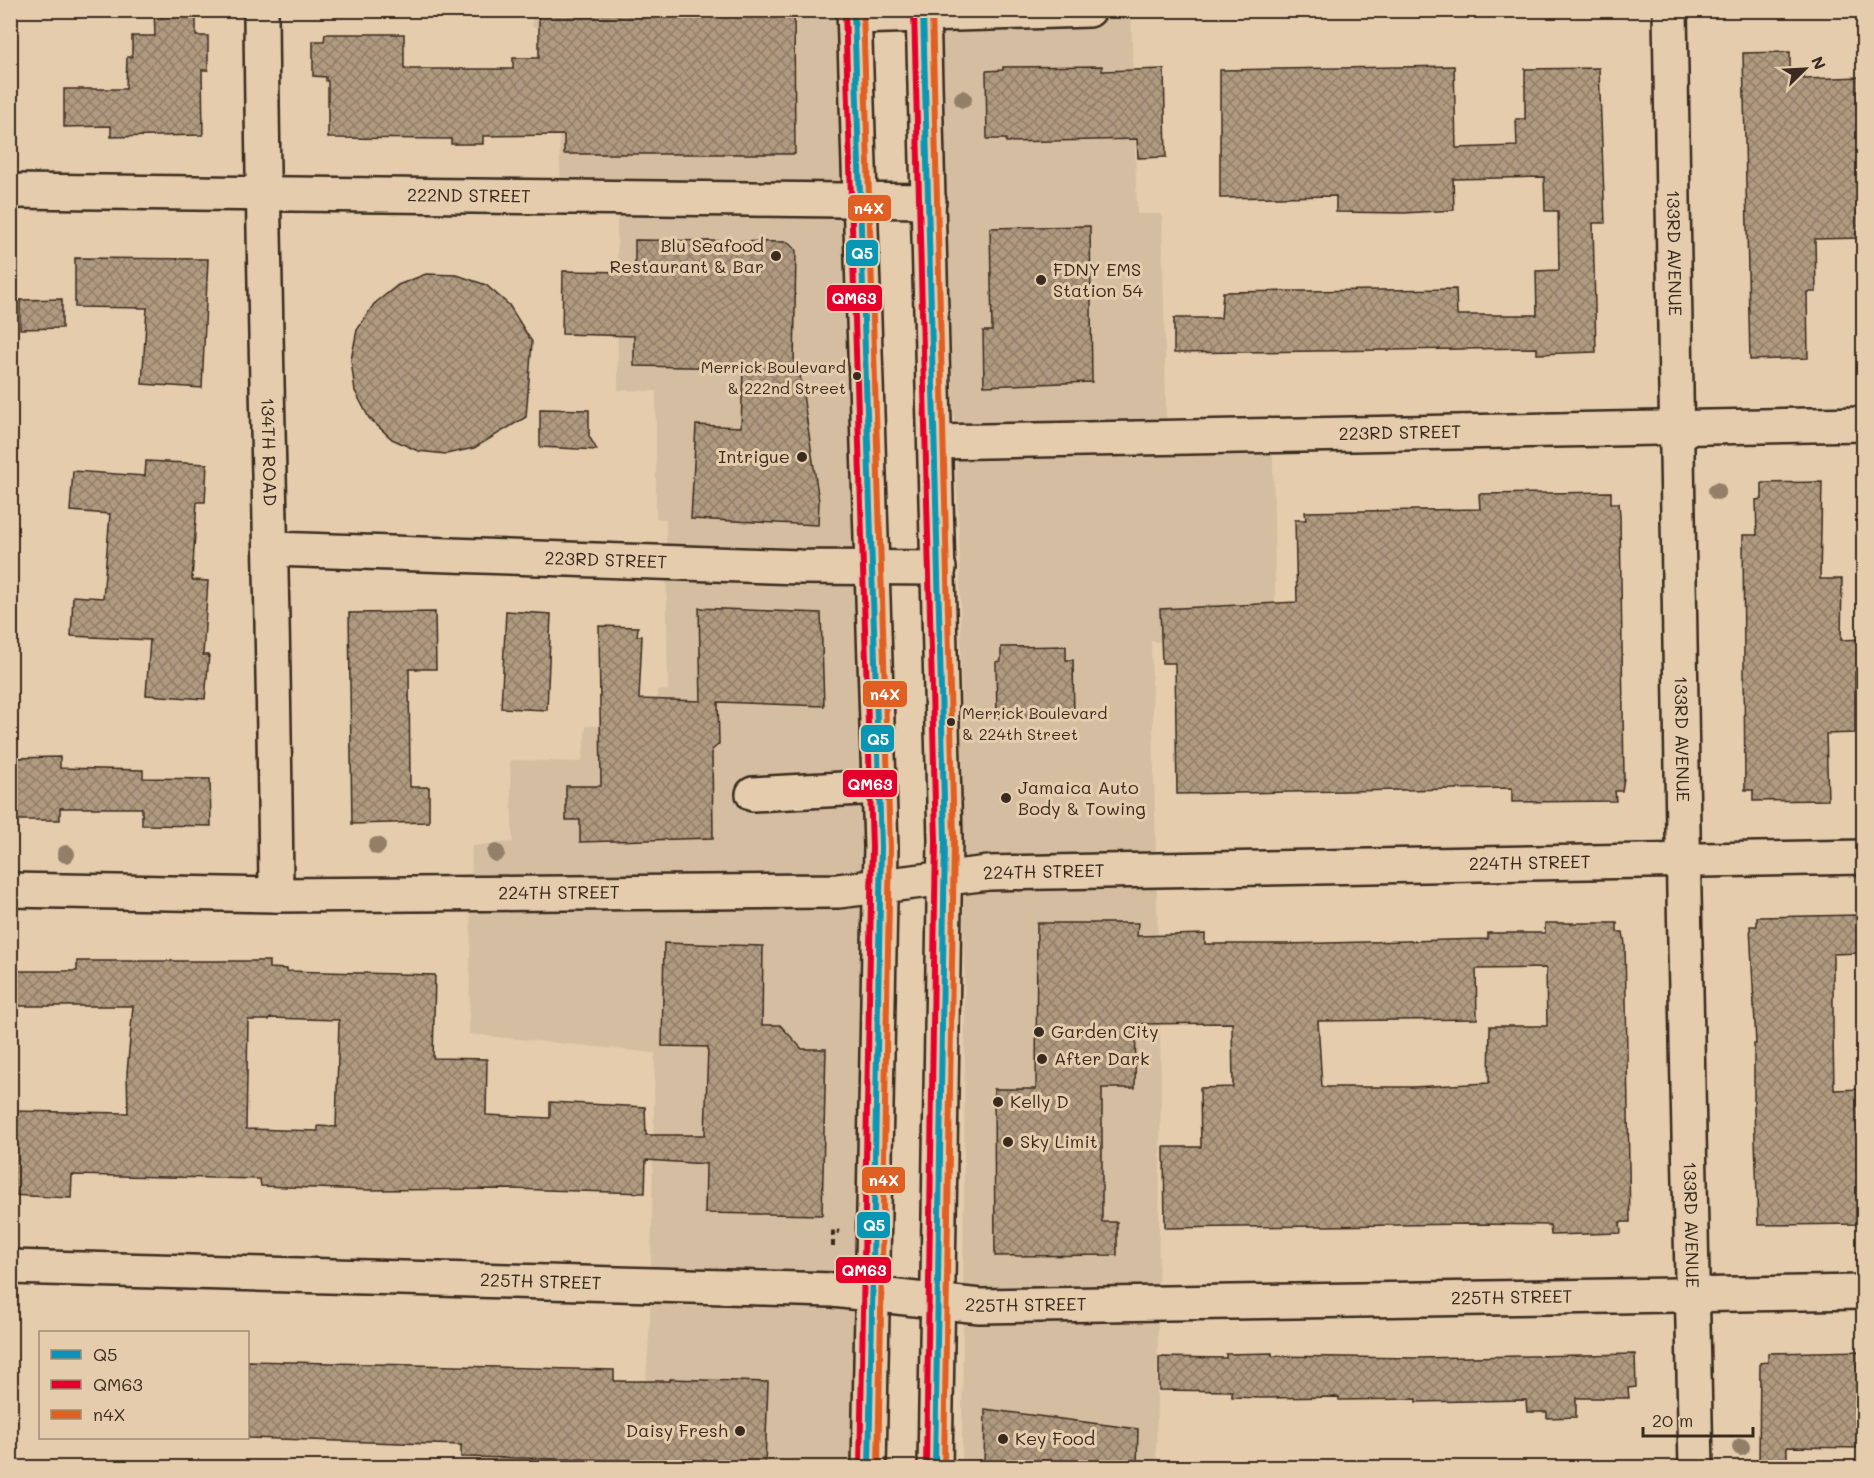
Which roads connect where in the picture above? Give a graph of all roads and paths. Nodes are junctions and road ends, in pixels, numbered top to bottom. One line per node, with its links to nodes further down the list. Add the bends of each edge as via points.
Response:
1 (261, 10): 7 (street, 134TH ROAD)
2 (1089, 10): 4 (street)
3 (1670, 10): 11 (street, 133RD AVENUE)
4 (923, 13): 5 (street); 9 (street)
5 (855, 14): 8 (street)
6 (10, 191): 7 (street, 222ND STREET)
7 (262, 195): 8 (street, 222ND STREET); 13 (street, 134TH ROAD)
8 (863, 200): 9 (street, 222ND STREET); 14 (street)
9 (929, 201): 12 (street)
10 (1863, 424): 11 (street, 223RD STREET)
11 (1678, 427): 12 (street, 223RD STREET); 19 (street, 133RD AVENUE)
12 (935, 442): 15 (street)
13 (273, 549): 14 (street, 223RD STREET); 23 (street, 134TH ROAD)
14 (873, 568): 15 (street, 223RD STREET); 16 (street)
15 (939, 568): 20 (street)
16 (879, 787): 17 (street); 21 (street)
17 (753, 794)
18 (1863, 857): 19 (street, 224TH STREET)
19 (1683, 861): 20 (street, 224TH STREET, via 989,873); 29 (street, 133RD AVENUE)
20 (945, 878): 21 (street, 224TH STREET); 30 (street)
21 (880, 886): 23 (street, 224TH STREET, via 838,891); 28 (street)
22 (10, 890): 23 (street, 224TH STREET)
23 (276, 895)
24 (833, 1230): 25 (path)
25 (833, 1247)
26 (10, 1267): 28 (street, 225TH STREET)
27 (1863, 1292): 29 (street, 225TH STREET)
28 (873, 1294): 30 (street, 225TH STREET); 31 (street)
29 (1693, 1294): 30 (street, 225TH STREET, via 980,1306); 33 (street, 133RD AVENUE)
30 (939, 1301): 32 (street)
31 (870, 1467)
32 (935, 1467)
33 (1696, 1467)

